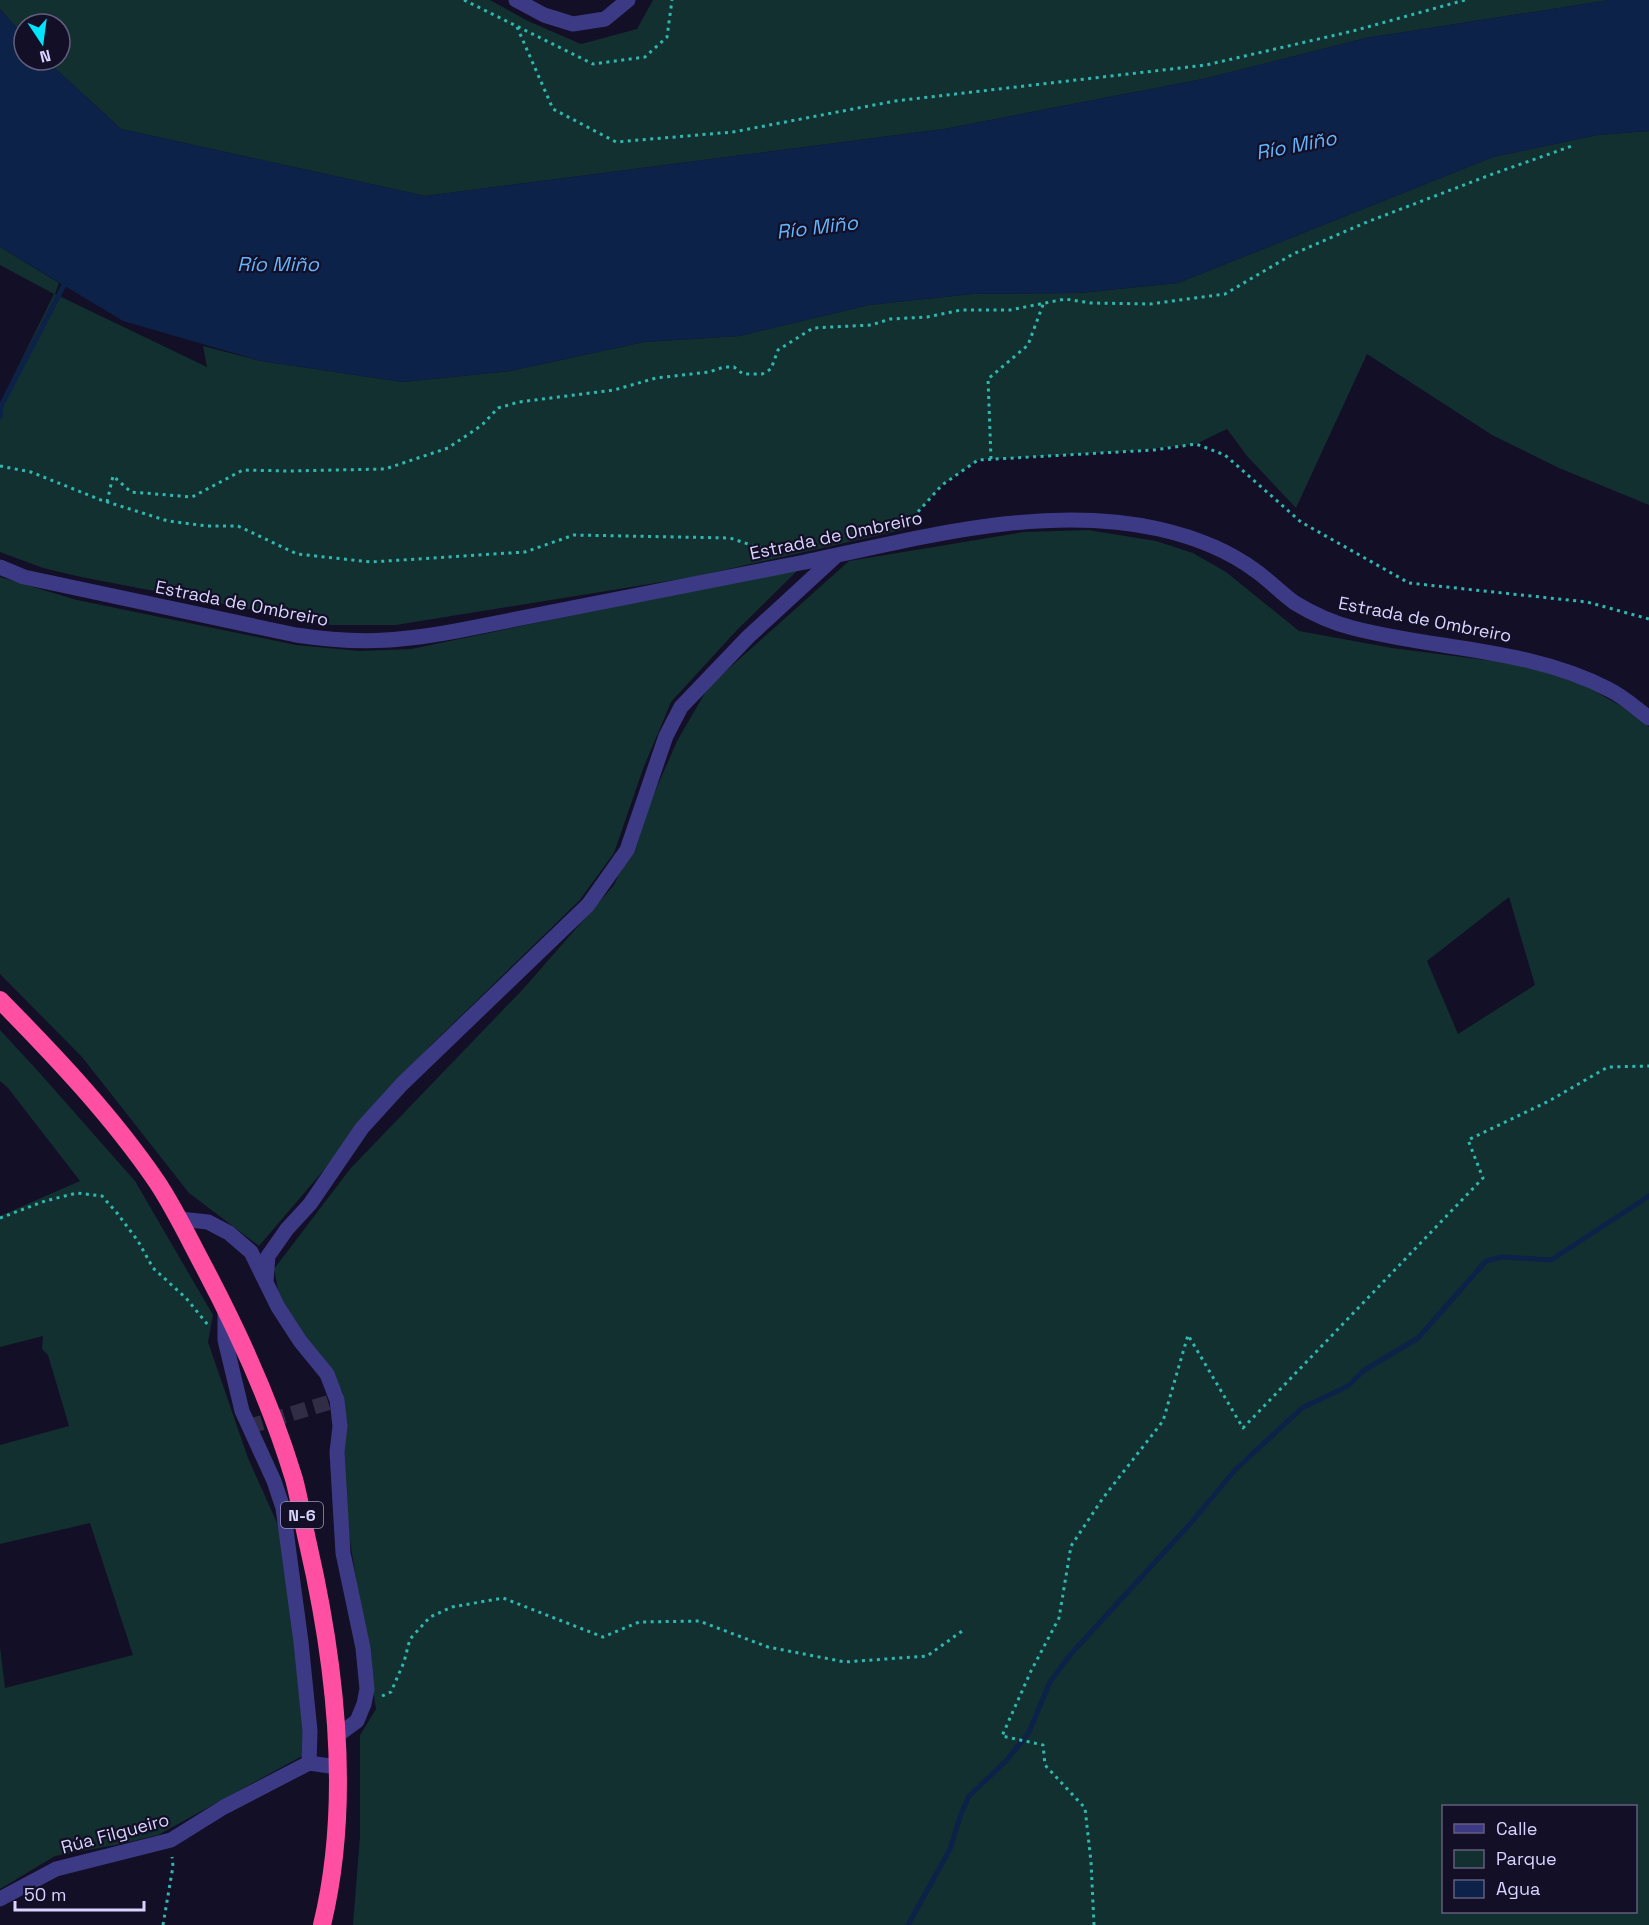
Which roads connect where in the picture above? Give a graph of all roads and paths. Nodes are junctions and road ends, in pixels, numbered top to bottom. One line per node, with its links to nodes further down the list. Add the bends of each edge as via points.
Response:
1 (516, 0): 2 (street, via 573,24 606,19)
2 (628, 0)
3 (1465, 0): 4 (path, via 1206,65 895,101 733,132 616,142 553,109)
4 (517, 27)
5 (1572, 146): 6 (path, via 1367,222 1293,254 1225,294 1150,304 1065,299)
6 (1044, 302): 7 (path, via 1028,345 988,379); 9 (path, via 1010,310 961,310 871,325 813,328 778,350 771,369 762,374 742,374 734,367 724,367 656,378 614,390 519,402 498,408 482,425 448,448 385,469 243,470 192,497 131,492 112,476)
7 (991, 459)
8 (0, 466): 9 (path, via 31,472)
9 (107, 502): 11 (path, via 168,521 238,526 297,554 371,562 525,552 574,535 730,538)
10 (891, 543): 12 (street, Estrada de Ombreiro); 14 (path, via 942,485 978,460 1196,444 1225,455 1301,522 1409,583 1587,602); 15 (street, Estrada de Ombreiro, via 1064,519 1096,519 1164,530 1235,557 1295,603 1332,622 1560,668 1610,689)
11 (774, 553)
12 (837, 555): 13 (street, Estrada de Ombreiro, via 446,633 366,642 296,635 24,577); 20 (street, via 748,637 681,707 666,736 627,850 588,905 402,1084 362,1128 310,1204 268,1256)
13 (0, 567)
14 (1649, 619)
15 (1649, 718)
16 (0, 1000): 19 (highway, N-6, via 116,1128)
17 (1649, 1066): 32 (path, via 1608,1067 1468,1140 1483,1178 1243,1428 1188,1335 1163,1421 1071,1546 1059,1618 1002,1736 1043,1745 1045,1765 1085,1808)
18 (0, 1218): 22 (path, via 77,1193 102,1196 153,1268)
19 (180, 1219): 20 (street, via 208,1222 230,1233 251,1252); 21 (highway, N-6)
20 (266, 1281): 24 (street, via 300,1341 327,1374 337,1400 344,1553 363,1648 367,1689)
21 (225, 1307): 22 (street); 25 (highway, N-6, via 257,1376 294,1480 316,1577)
22 (225, 1340): 26 (street, via 242,1411 283,1508 310,1731)
23 (965, 1629): 24 (path, via 927,1656 844,1662 768,1647 699,1621 639,1622 603,1637 503,1598 452,1607 430,1617 410,1639 391,1692)
24 (364, 1704): 25 (street, via 357,1721)
25 (338, 1735): 27 (highway, N-6)
26 (309, 1763): 27 (street); 28 (street, Rúa Filgueiro)
27 (337, 1767): 31 (highway, N-6, via 335,1835)
28 (171, 1840): 29 (street, Rúa Filgueiro, via 64,1866); 30 (path, via 173,1866)
29 (0, 1899)
30 (163, 1925)
31 (322, 1925)
32 (1094, 1925)

